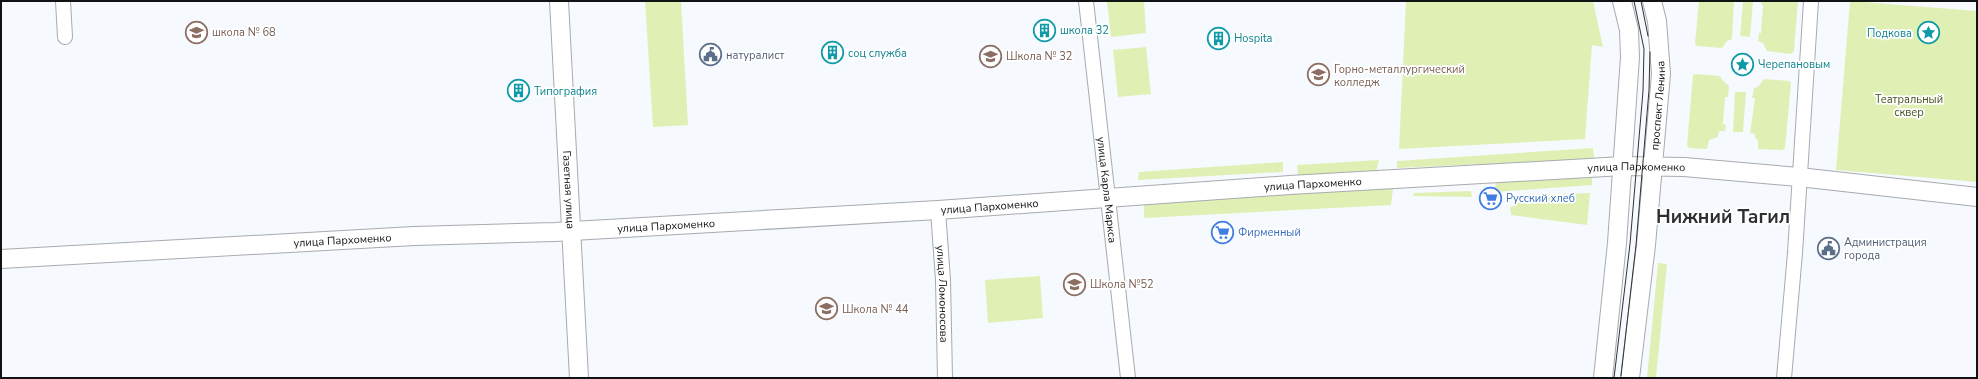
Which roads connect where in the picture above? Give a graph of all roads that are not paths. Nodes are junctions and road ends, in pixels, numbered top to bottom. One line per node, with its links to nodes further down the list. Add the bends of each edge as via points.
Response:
1 (63, 1): 7 (street)
2 (559, 1): 14 (main road, Газетная улица)
3 (1086, 1): 12 (street, улица Карла Маркса)
4 (1622, 1): 8 (main road, via 1630,57)
5 (1652, 1): 9 (main road, проспект Ленина, via 1657,21 1661,74)
6 (1811, 1): 10 (street)
7 (65, 37)
8 (1623, 166): 9 (main road, улица Пархоменко); 12 (main road, улица Пархоменко); 19 (main road)
9 (1652, 166): 10 (main road, улица Пархоменко); 20 (main road, проспект Ленина, via 1646,245)
10 (1799, 177): 11 (main road, улица Пархоменко); 21 (street)
11 (1977, 197)
12 (1108, 198): 13 (main road, улица Пархоменко); 18 (street, улица Карла Маркса)
13 (938, 210): 14 (main road, улица Пархоменко); 17 (street, улица Ломоносова)
14 (572, 231): 15 (main road, улица Пархоменко, via 414,236); 16 (main road, Газетная улица)
15 (1, 259)
16 (579, 378)
17 (945, 378)
18 (1128, 378)
19 (1603, 378)
20 (1630, 378)
21 (1784, 378)

